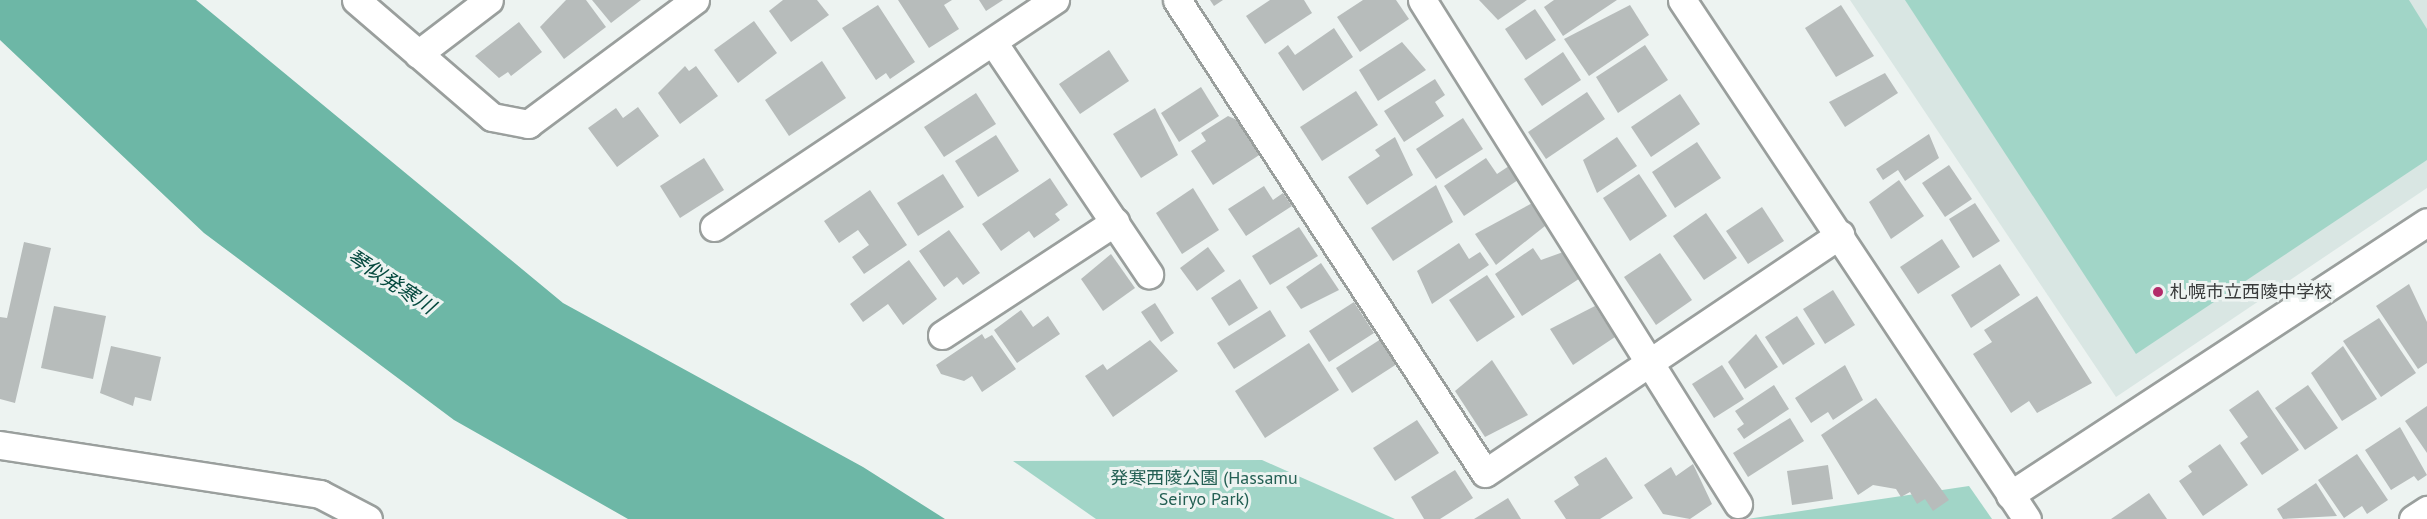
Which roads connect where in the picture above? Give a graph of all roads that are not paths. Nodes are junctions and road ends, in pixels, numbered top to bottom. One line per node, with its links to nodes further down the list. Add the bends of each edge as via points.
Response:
1 (356, 0): 9 (street)
2 (489, 0): 9 (street)
3 (695, 0): 9 (street, via 528,124 492,117)
4 (1054, 0): 8 (street)
5 (1177, 0): 16 (street, via 1485,473)
6 (1422, 0): 16 (street)
7 (1682, 0): 13 (street)
8 (993, 42): 10 (street); 12 (street)
9 (418, 54)
10 (1114, 222): 14 (street); 15 (street)
11 (2426, 223): 18 (street)
12 (714, 227)
13 (1840, 234): 16 (street); 18 (street)
14 (1149, 274)
15 (942, 335)
16 (1652, 360): 19 (street)
17 (0, 445): 21 (street, via 320,494)
18 (2010, 495): 22 (street)
19 (1738, 504)
20 (2427, 510): 23 (street)
21 (368, 519)
22 (2027, 519)
23 (2413, 519)

